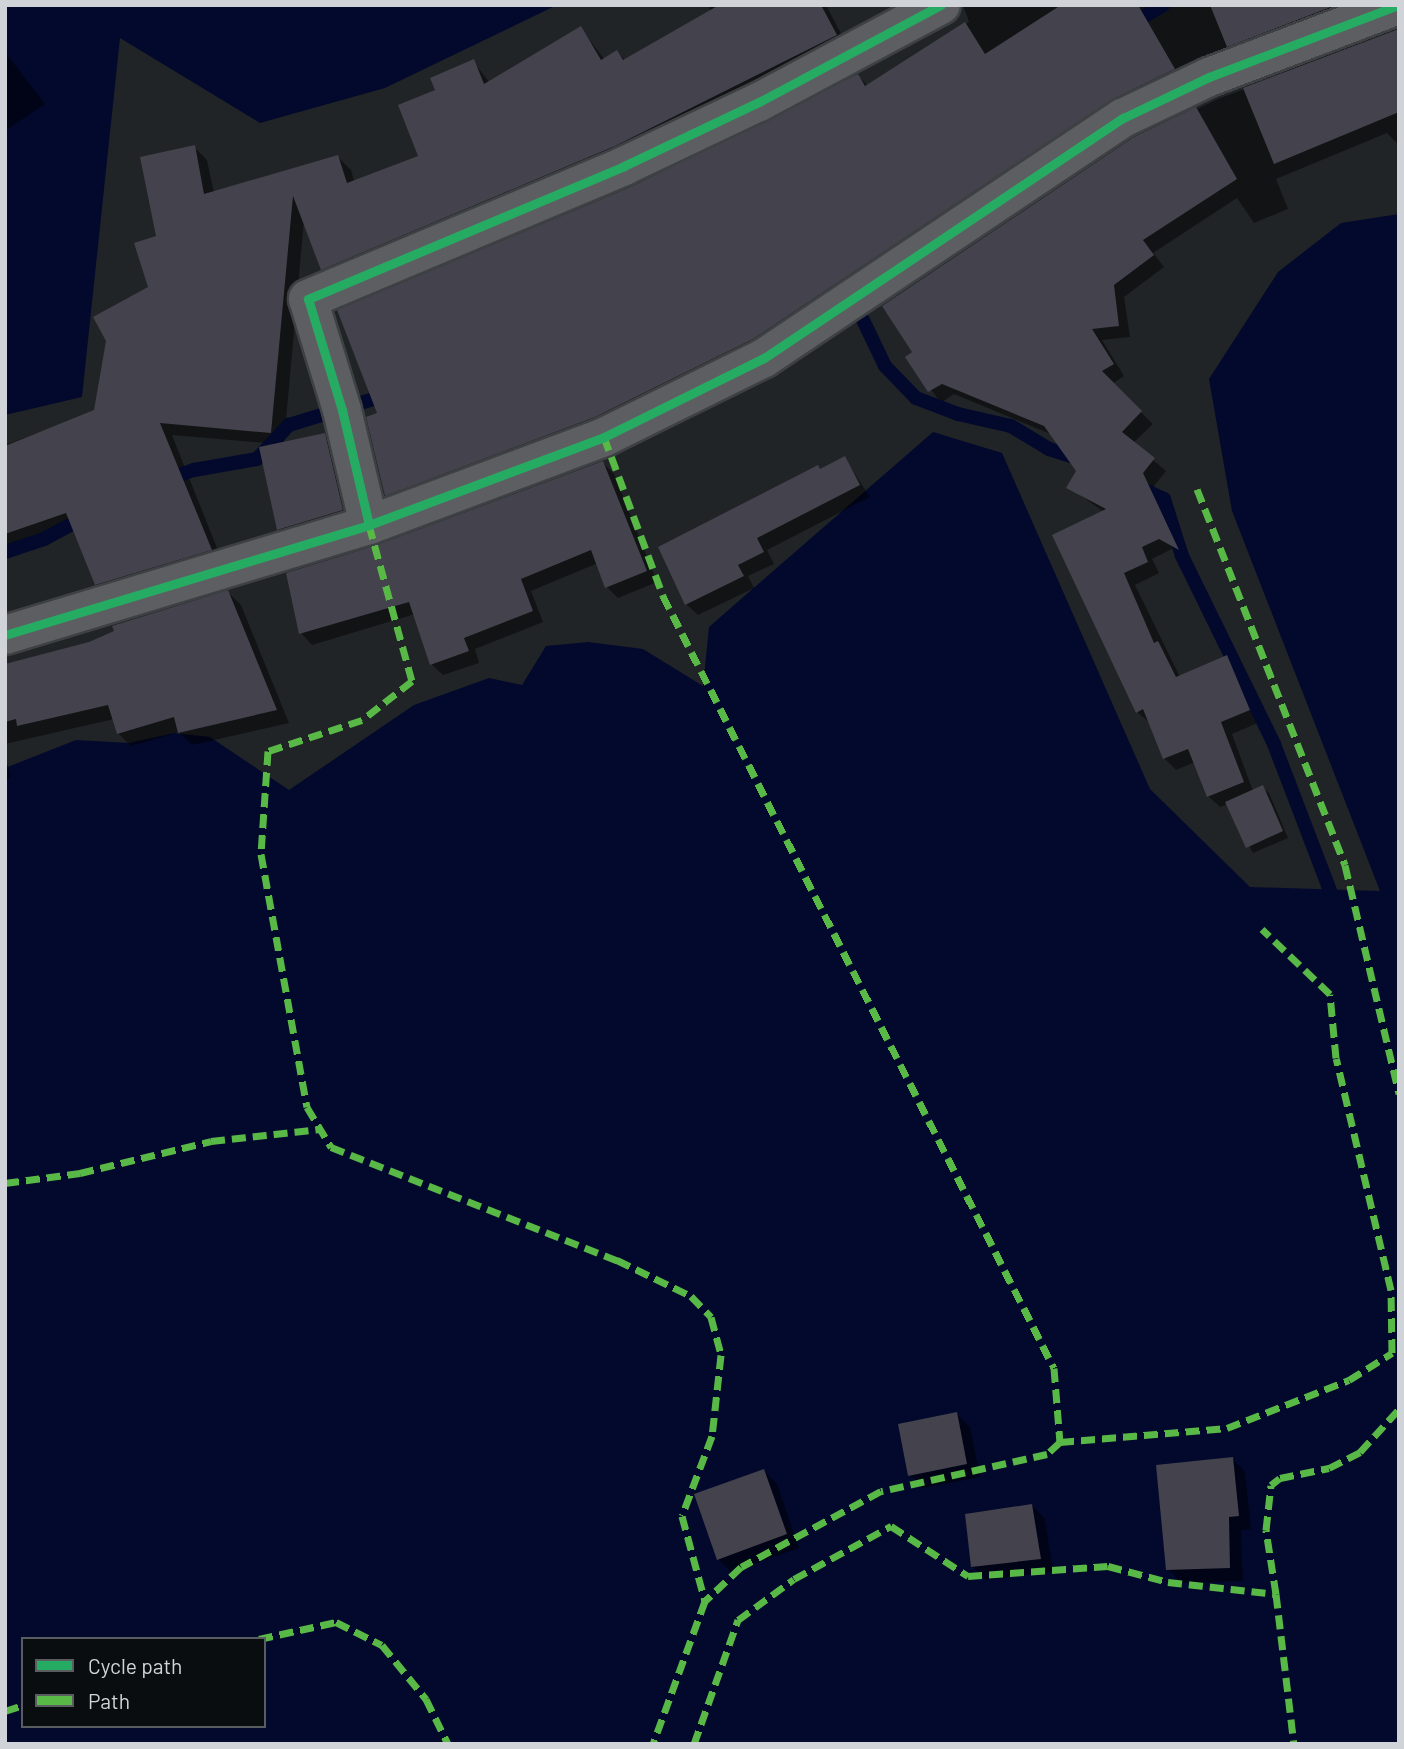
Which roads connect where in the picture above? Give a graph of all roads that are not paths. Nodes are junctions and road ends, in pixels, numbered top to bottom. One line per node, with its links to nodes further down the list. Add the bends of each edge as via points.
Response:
1 (941, 5): 3 (street, via 759,102 624,166 308,299 342,410)
2 (1399, 5): 3 (street, via 1209,77 1123,118 764,358 604,437)
3 (369, 525): 4 (street)
4 (5, 635)

